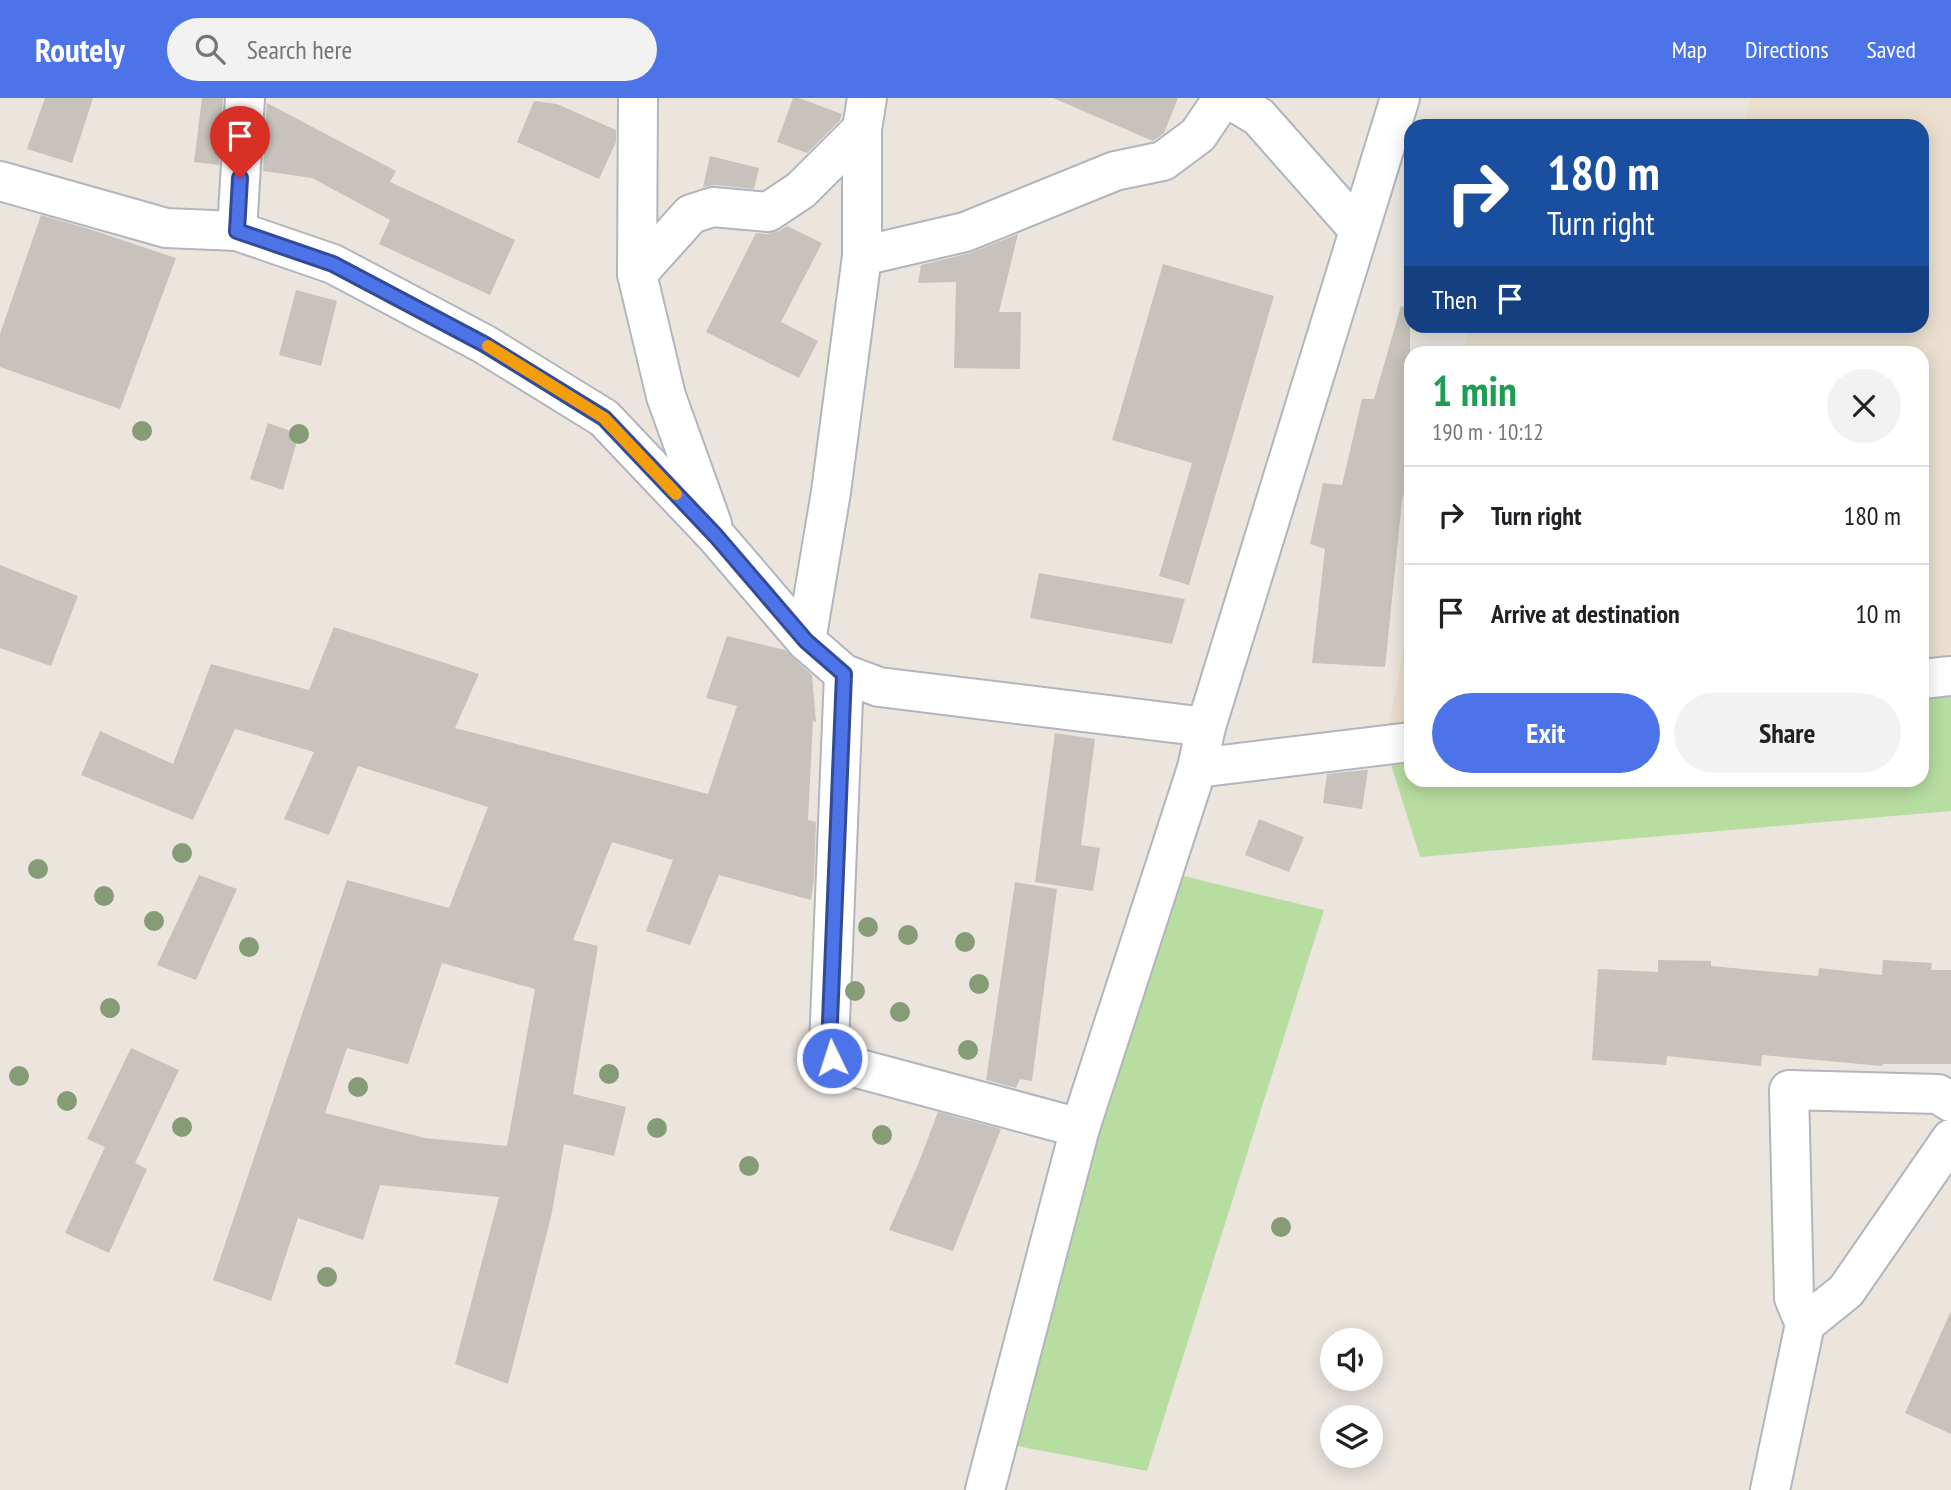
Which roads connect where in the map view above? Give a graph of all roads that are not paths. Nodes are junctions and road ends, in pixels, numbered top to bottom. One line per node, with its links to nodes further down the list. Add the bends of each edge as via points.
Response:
1 (245, 98): 9 (street)
2 (638, 98): 11 (street)
3 (1223, 98): 10 (street, via 1198,135 1163,160 1115,171 965,232)
4 (1228, 98): 8 (street, via 1259,117)
5 (1400, 98): 8 (street)
6 (864, 114): 10 (street); 11 (street, via 801,190 768,212 713,207 691,214)
7 (0, 181): 9 (street, via 166,228)
8 (1358, 229): 17 (street)
9 (237, 231): 12 (street, via 333,264 484,344 604,418)
10 (862, 256): 13 (street)
11 (637, 274): 12 (street, via 666,396)
12 (716, 536): 13 (street)
13 (806, 641): 14 (street)
14 (844, 674): 17 (street, via 879,687); 21 (street, via 832,1058)
15 (1951, 676): 16 (street)
16 (1929, 678)
17 (1206, 727): 19 (street)
18 (1404, 743): 19 (street)
19 (1197, 768): 21 (street)
20 (1951, 1102): 23 (street, via 1938,1094 1790,1090 1794,1298)
21 (1080, 1128): 24 (street)
22 (1951, 1139): 23 (street, via 1846,1291)
23 (1805, 1324): 25 (street)
24 (985, 1490)
25 (1770, 1490)

